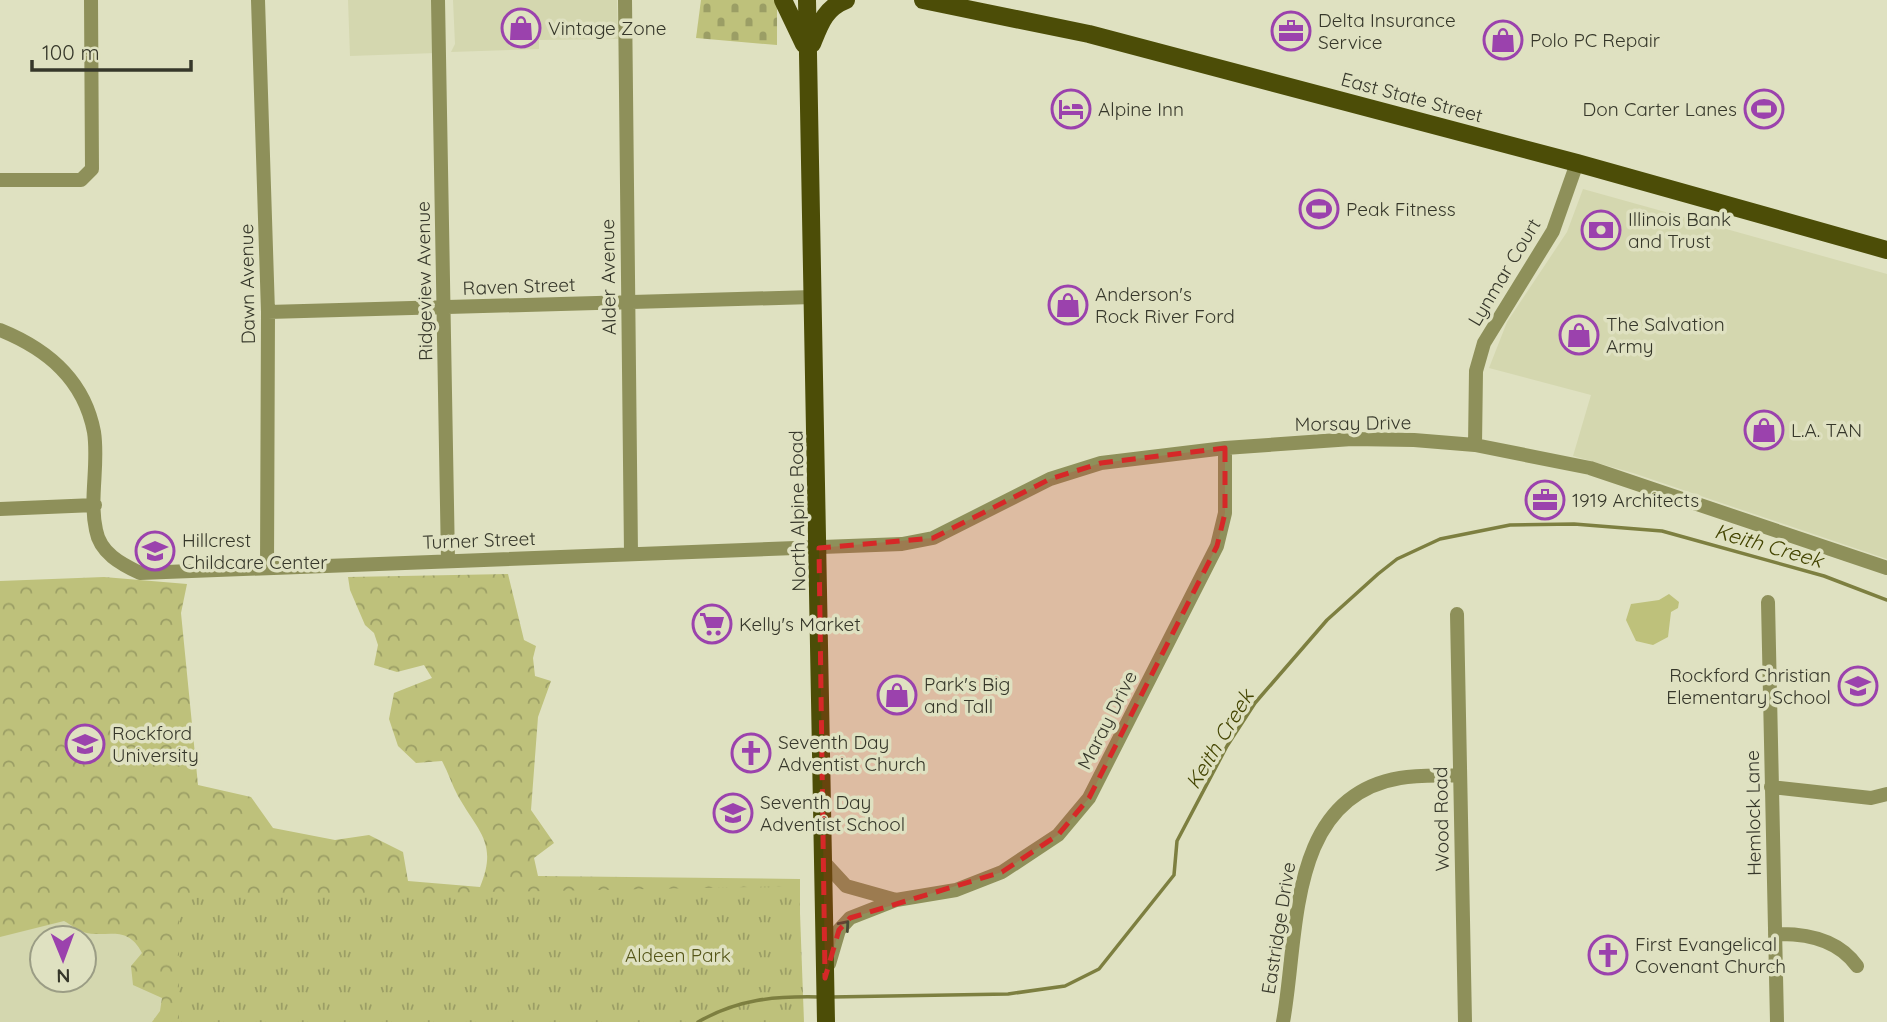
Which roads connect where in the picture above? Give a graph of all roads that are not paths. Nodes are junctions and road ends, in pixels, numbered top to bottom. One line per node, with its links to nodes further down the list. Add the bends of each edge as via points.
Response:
1 (91, 0): 11 (street, via 92,169 81,180)
2 (258, 0): 16 (street, Dawn Avenue)
3 (438, 0): 15 (street, Ridgeview Avenue)
4 (625, 0): 14 (street, Alder Avenue)
5 (783, 0): 9 (main road)
6 (807, 0): 9 (main road, North Alpine Road)
7 (846, 0): 9 (main road, via 824,16)
8 (923, 0): 10 (main road, East State Street, via 1089,34)
9 (808, 54): 13 (main road, North Alpine Road)
10 (1577, 163): 12 (main road, East State Street); 18 (street, Lynmar Court, via 1553,231 1484,343 1476,371)
11 (0, 180)
12 (1887, 250)
13 (813, 297): 14 (street, Raven Street); 22 (main road, North Alpine Road)
14 (627, 301): 15 (street, Raven Street); 23 (street, Alder Avenue)
15 (444, 308): 16 (street, Raven Street); 24 (street, Ridgeview Avenue)
16 (268, 312): 25 (street, Dawn Avenue)
17 (0, 330): 20 (street, via 33,344 75,385 94,433)
18 (1475, 445): 19 (street, Morsay Drive, via 1352,439); 26 (street, Morsay Drive, via 1590,468)
19 (1225, 448): 22 (street, Morsay Drive, via 1101,463 1050,479 933,538); 35 (street, Maray Drive, via 1225,513 1217,546 1088,798 1058,835 1002,872 956,890)
20 (95, 505): 21 (street); 25 (street, Turner Street, via 96,531 107,552 140,573)
21 (0, 509)
22 (819, 548): 23 (street, Turner Street); 34 (main road, North Alpine Road)
23 (631, 554): 24 (street, Turner Street)
24 (449, 561): 25 (street, Turner Street)
25 (267, 568)
26 (1887, 568)
27 (1768, 602): 30 (street, Hemlock Lane)
28 (1457, 614): 29 (street, Wood Road)
29 (1459, 775): 40 (street, Eastridge Drive, via 1399,778 1377,785 1351,799 1325,825 1307,862); 41 (street, Wood Road)
30 (1771, 787): 32 (street); 36 (street, Hemlock Lane)
31 (1887, 794): 32 (street)
32 (1871, 798): 33 (street)
33 (1887, 808)
34 (823, 861): 35 (street, via 846,886); 38 (main road, North Alpine Road)
35 (896, 900): 38 (street, one-way to 35, via 839,930 850,918)
36 (1775, 934): 37 (street, via 1828,942 1848,952); 42 (street, Hemlock Lane)
37 (1857, 965)
38 (825, 978): 39 (main road, North Alpine Road)
39 (826, 1019)
40 (1283, 1022)
41 (1465, 1022)
42 (1777, 1022)

